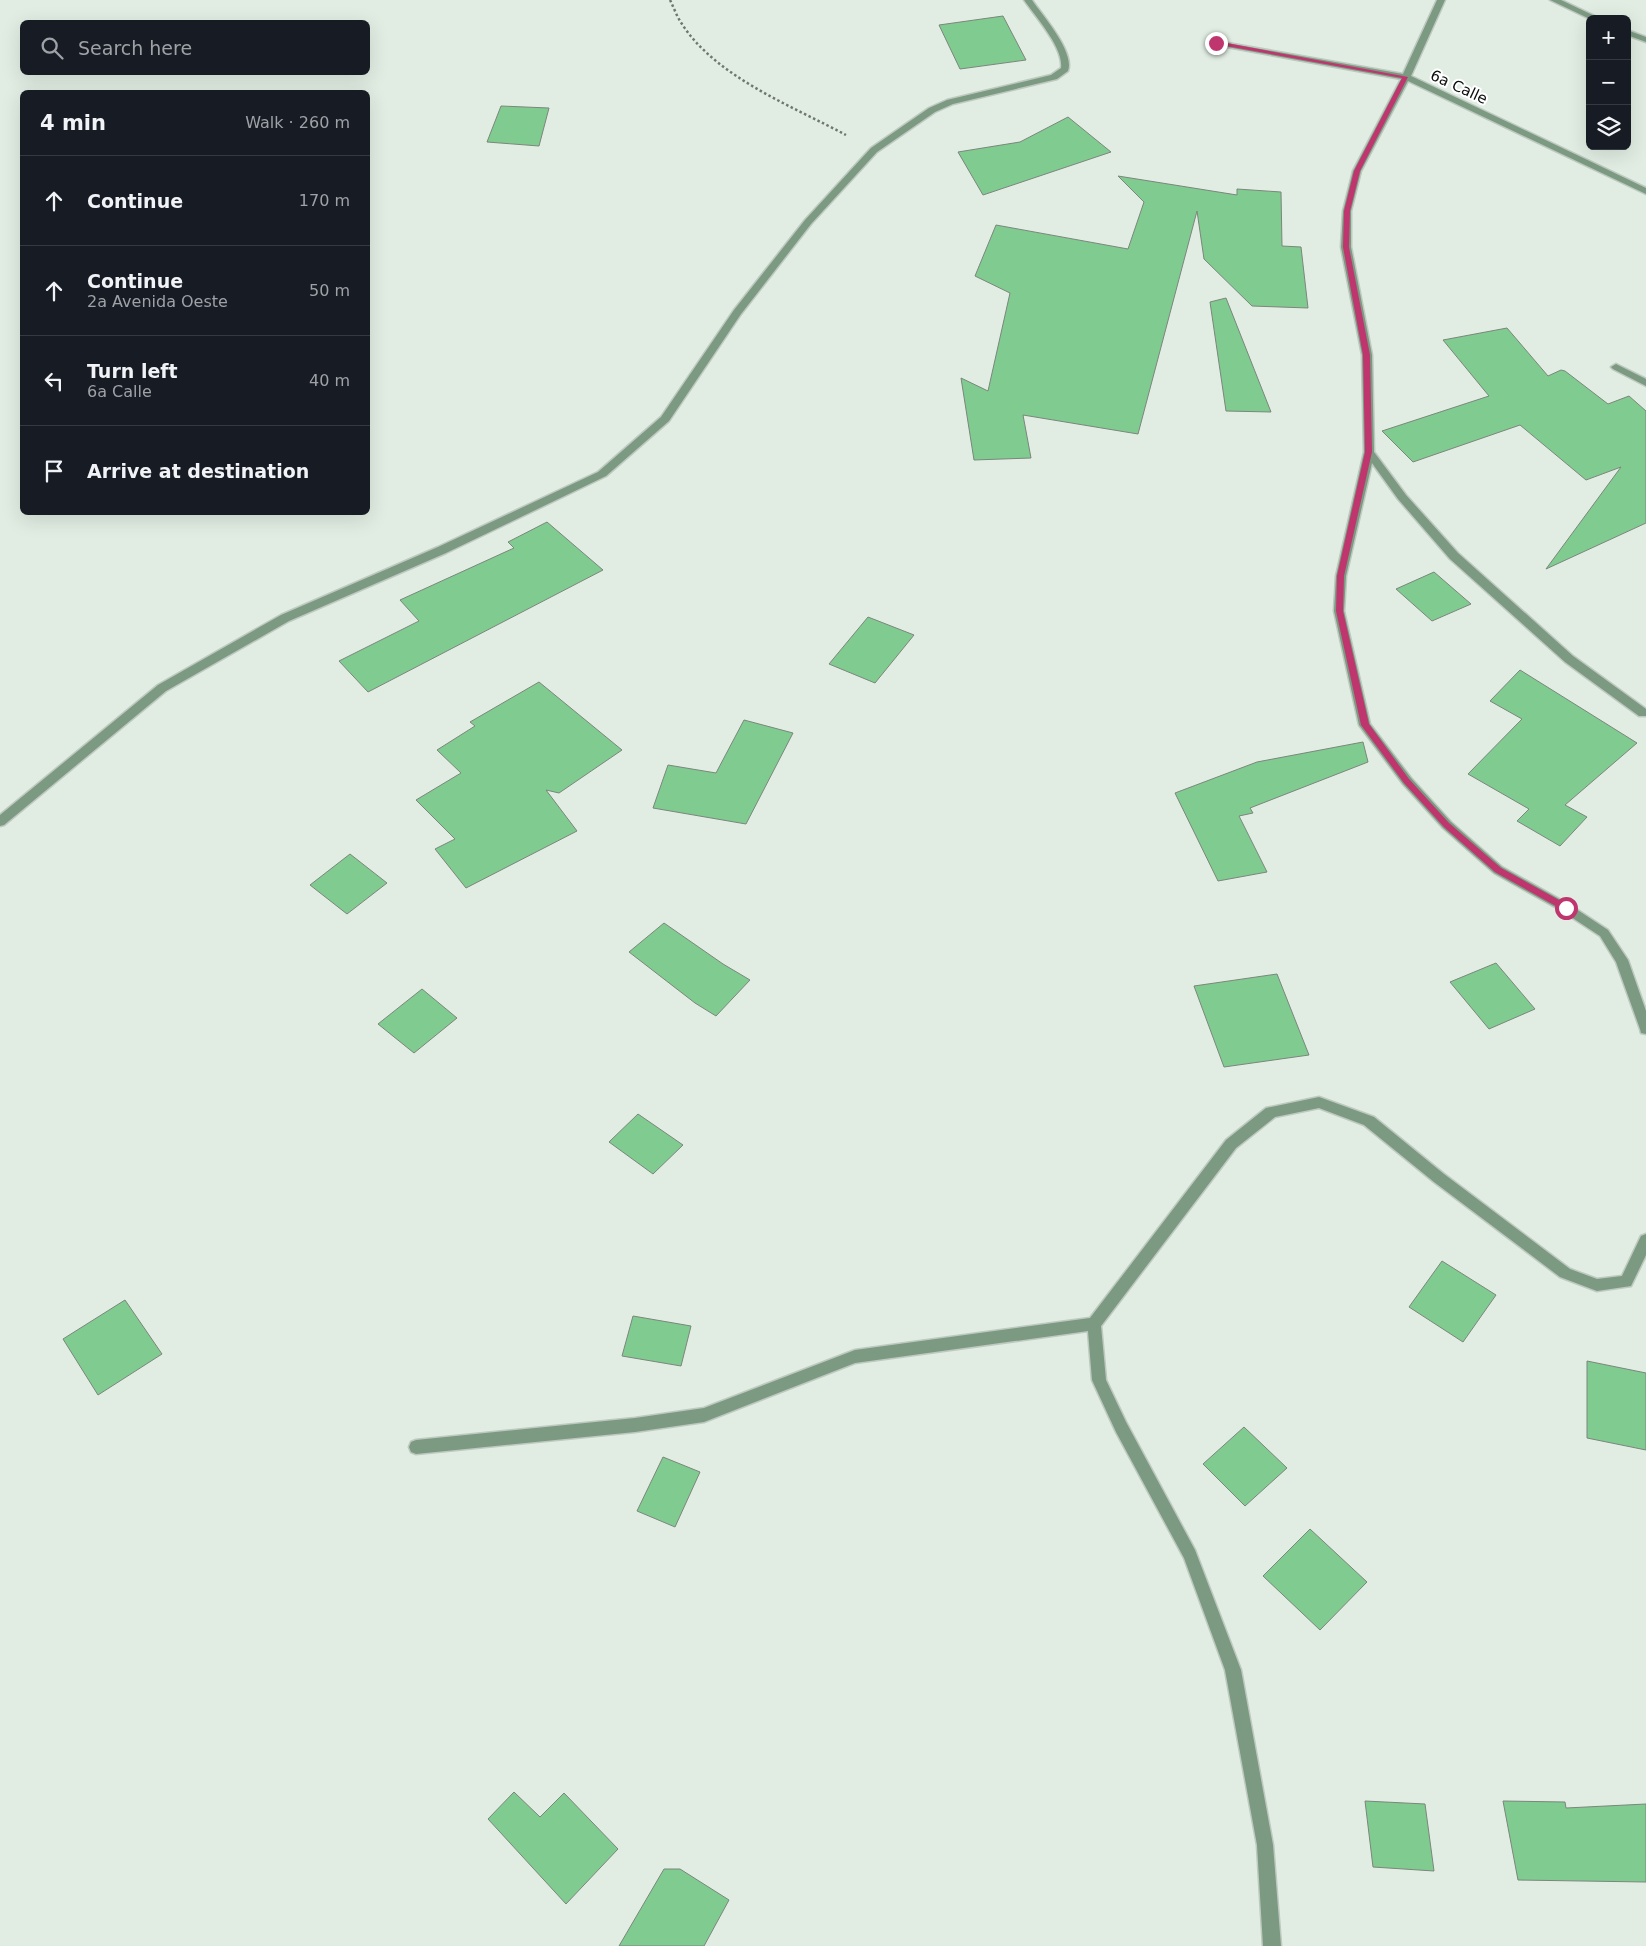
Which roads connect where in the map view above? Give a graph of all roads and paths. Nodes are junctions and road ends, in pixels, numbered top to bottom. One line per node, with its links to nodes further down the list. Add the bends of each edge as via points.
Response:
1 (670, 0): 10 (path, via 674,11 703,50 756,88)
2 (1028, 0): 10 (street, via 1056,40 1066,61 1065,69 1054,77 941,106)
3 (1441, 0): 9 (street)
4 (1554, 0): 5 (street)
5 (1588, 15)
6 (1631, 34): 7 (street)
7 (1646, 40)
8 (1216, 43): 9 (street, 6a Calle)
9 (1406, 77): 11 (street, 6a Calle); 14 (street, via 1357,171 1347,211 1346,247 1367,355)
10 (874, 150): 16 (street, via 808,222 749,297 665,419 602,474 442,550 286,618 162,688)
11 (1646, 191)
12 (1616, 367): 13 (street)
13 (1646, 383)
14 (1369, 452): 15 (street, via 1402,497 1454,556 1569,659); 17 (street, via 1340,576 1339,611 1365,725 1407,781 1461,838 1498,870 1566,908 1604,934 1622,960)
15 (1643, 712)
16 (0, 822)
17 (1646, 1029)
18 (1646, 1240): 19 (street, via 1626,1282 1597,1285 1565,1273 1369,1121 1319,1102 1271,1112 1231,1144)
19 (1094, 1324): 20 (street, via 855,1358 704,1415); 21 (street, via 1099,1380 1121,1428 1190,1555 1233,1670 1265,1845)
20 (416, 1447)
21 (1272, 1946)

